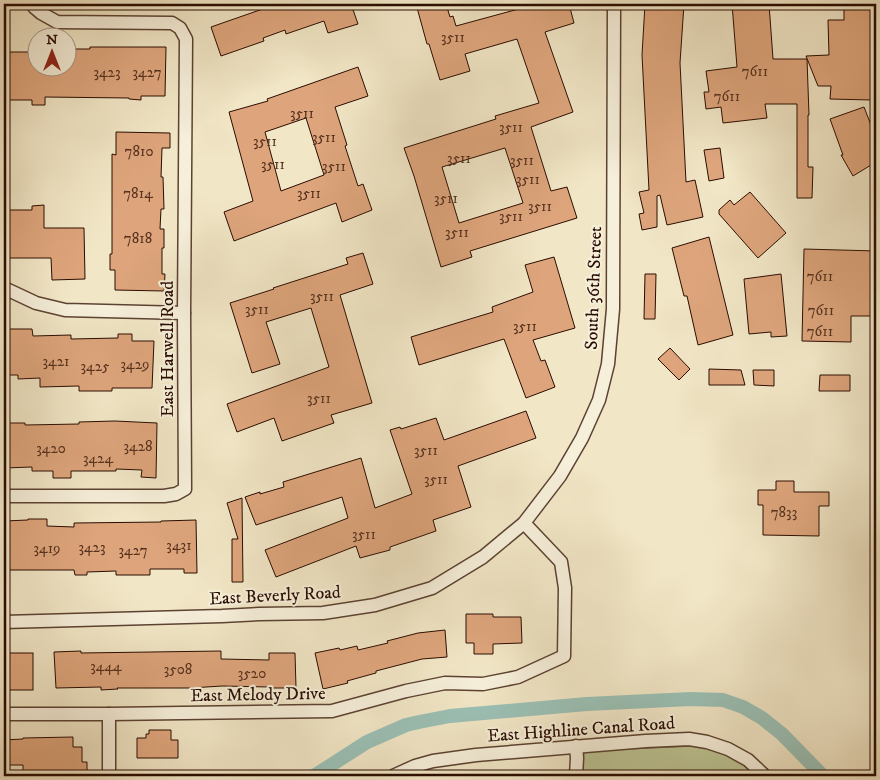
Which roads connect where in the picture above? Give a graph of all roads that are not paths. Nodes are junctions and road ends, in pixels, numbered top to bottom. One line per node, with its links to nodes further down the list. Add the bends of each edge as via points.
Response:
1 (614, 4): 6 (street, South 36th Street, via 613,309 608,364 599,400 582,438 560,476)
2 (34, 6): 4 (street, East Harwell Road, via 57,22 172,23 180,28 186,39)
3 (4, 288): 4 (street, via 36,303 65,310)
4 (184, 313): 5 (street, East Harwell Road, via 185,489 164,496)
5 (4, 496)
6 (524, 523): 7 (street, East Beverly Road, via 483,557 432,588 376,606 323,613); 9 (street, East Melody Drive, via 561,562 565,588 564,656 518,676 483,684 445,683 332,712)
7 (4, 622)
8 (4, 714): 9 (street, East Melody Drive)
9 (109, 714): 11 (street)
10 (576, 746): 12 (street, East Highline Canal Road, via 433,761); 13 (street); 14 (street, East Highline Canal Road, via 689,739 735,752)
11 (109, 776)
12 (393, 776)
13 (576, 776)
14 (765, 776)

